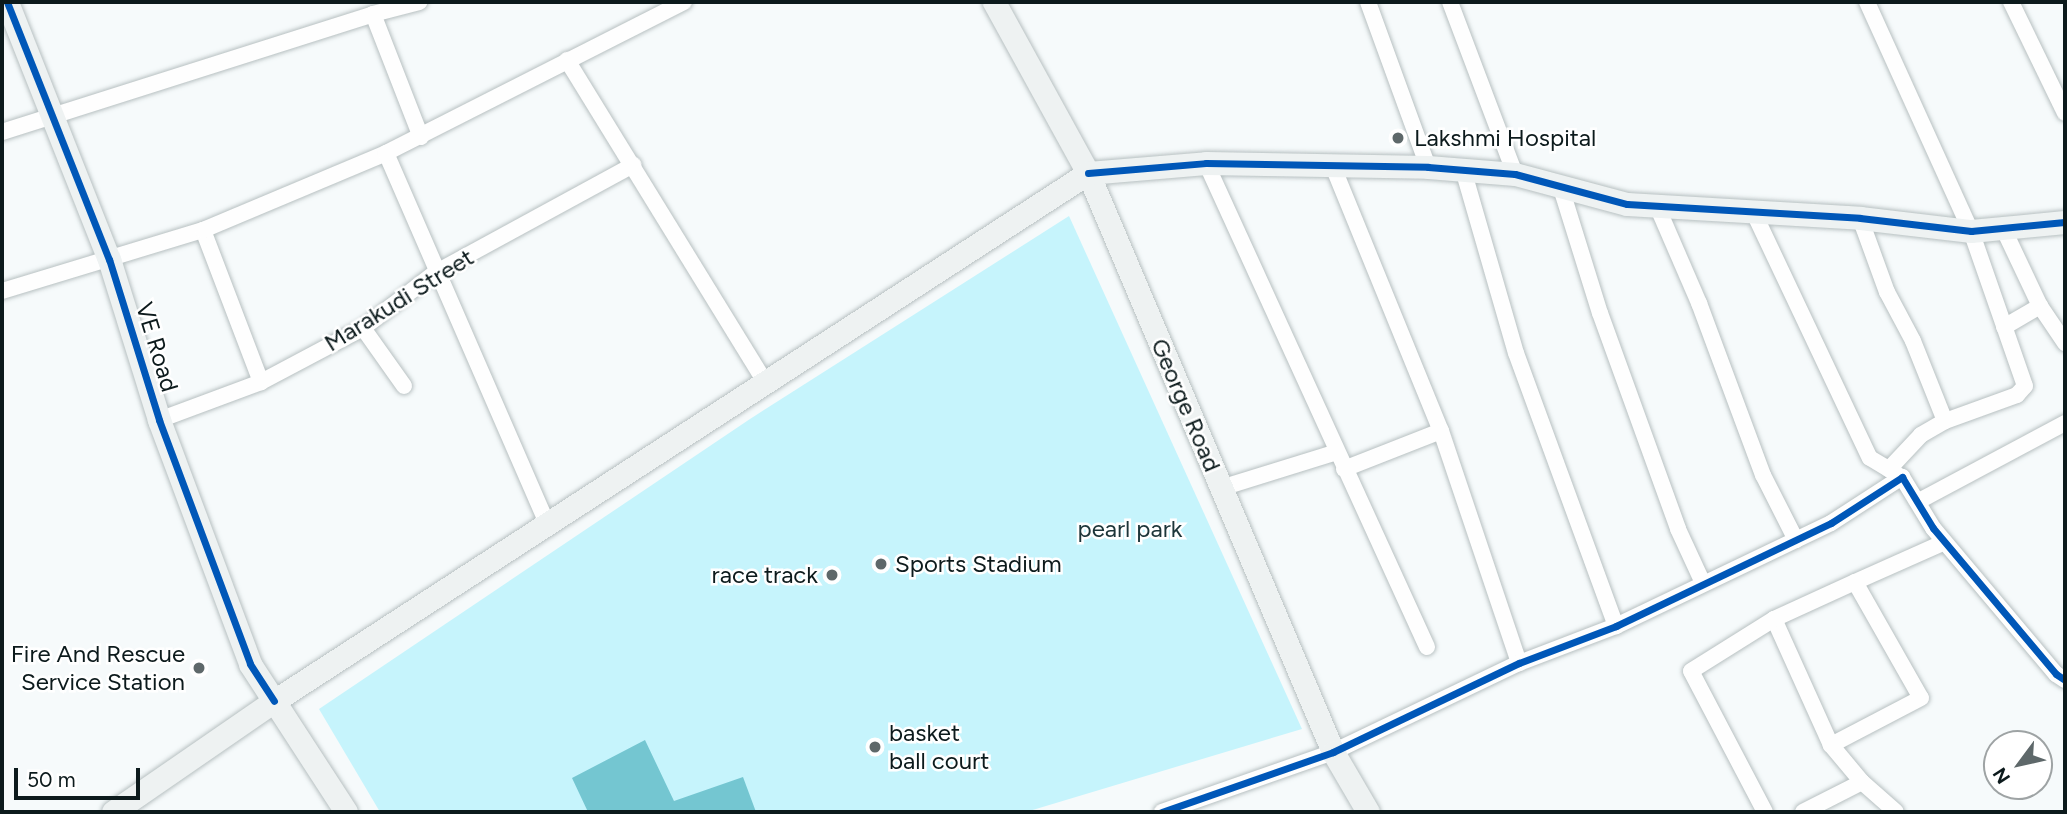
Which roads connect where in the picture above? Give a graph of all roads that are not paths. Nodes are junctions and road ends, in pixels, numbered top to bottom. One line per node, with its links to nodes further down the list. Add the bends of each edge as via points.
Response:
1 (7, 2): 13 (main road, VE Road)
2 (419, 2): 10 (street)
3 (684, 2): 9 (street)
4 (994, 2): 21 (main road, George Road)
5 (1368, 2): 19 (street)
6 (1450, 2): 23 (street)
7 (1867, 2): 30 (street)
8 (2011, 2): 12 (street)
9 (665, 6): 11 (street)
10 (373, 14): 13 (street); 15 (street)
11 (567, 60): 15 (street); 18 (street)
12 (2065, 113)
13 (54, 115): 14 (street); 32 (main road, VE Road)
14 (2, 132)
15 (421, 136): 16 (street)
16 (386, 153): 29 (street); 33 (street)
17 (1206, 163): 20 (main road); 21 (main road); 46 (street)
18 (633, 165): 33 (street, Marakudi Street); 40 (street)
19 (1428, 167): 20 (main road); 22 (main road)
20 (1334, 169): 45 (street)
21 (1088, 173): 40 (main road); 49 (main road, George Road)
22 (1464, 173): 23 (main road); 57 (street, via 1516,353)
23 (1515, 174): 24 (main road)
24 (1561, 188): 25 (main road); 54 (street, via 1600,313 1678,529)
25 (1657, 206): 26 (main road); 52 (street, via 1699,303 1763,475)
26 (1753, 211): 27 (main road); 48 (street, via 1870,458)
27 (1860, 218): 30 (main road); 43 (street, via 1887,292 1913,341)
28 (2065, 222): 31 (main road)
29 (203, 230): 32 (street); 39 (street)
30 (1971, 230): 31 (main road); 36 (street)
31 (2004, 230): 35 (street)
32 (108, 260): 34 (street); 42 (main road, VE Road)
33 (435, 273): 37 (street, Marakudi Street); 51 (street, via 460,316)
34 (2, 291)
35 (2040, 306): 36 (street); 38 (street)
36 (2004, 327): 43 (street, via 2024,379 2023,391)
37 (363, 328): 39 (street, Marakudi Street); 41 (street)
38 (2065, 343)
39 (261, 382): 42 (street, Marakudi Street)
40 (766, 384): 51 (main road)
41 (404, 386)
42 (159, 421): 61 (main road, VE Road, via 250,664)
43 (1945, 421): 48 (street, via 1921,435)
44 (2065, 424): 50 (street)
45 (1441, 431): 47 (street); 59 (street)
46 (1337, 452): 47 (street); 49 (street)
47 (1344, 469): 58 (street)
48 (1895, 473): 50 (street); 52 (street)
49 (1221, 488): 63 (main road, George Road)
50 (1919, 501): 53 (street)
51 (547, 524): 61 (main road)
52 (1796, 540): 54 (street)
53 (1945, 542): 55 (street); 60 (street)
54 (1702, 581): 57 (street)
55 (1854, 582): 56 (street); 62 (street, via 1921,698)
56 (1774, 619): 62 (street); 69 (street, via 1691,671)
57 (1616, 626): 59 (street)
58 (1427, 647)
59 (1519, 663): 63 (street)
60 (2065, 680)
61 (274, 701): 65 (main road); 66 (main road, VE Road)
62 (1831, 745): 64 (street)
63 (1333, 752): 67 (street); 68 (main road, George Road)
64 (1862, 782): 70 (street); 71 (street)
65 (113, 812)
66 (346, 812)
67 (1162, 812)
68 (1368, 812)
69 (1765, 812)
70 (1803, 812)
71 (1896, 812)

